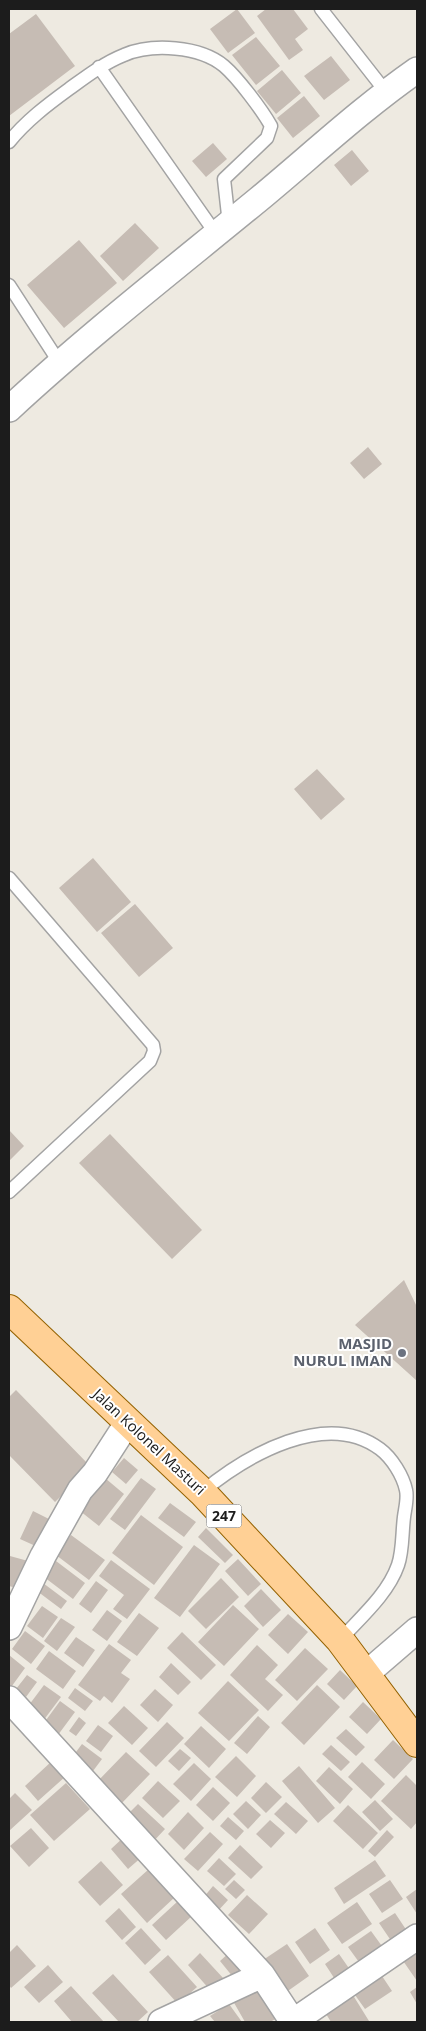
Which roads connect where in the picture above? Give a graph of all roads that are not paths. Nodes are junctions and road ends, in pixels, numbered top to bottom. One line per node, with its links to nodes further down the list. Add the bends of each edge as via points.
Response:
1 (321, 9): 4 (lane)
2 (99, 67): 5 (lane, via 21,127); 6 (lane); 6 (lane, via 141,50 169,48 209,57 224,66 264,116 271,130 267,138 224,179)
3 (417, 70): 4 (street)
4 (386, 92): 6 (street)
5 (9, 142)
6 (223, 229): 8 (street)
7 (9, 285): 8 (lane)
8 (59, 362): 9 (street)
9 (9, 409)
10 (9, 878): 11 (lane, via 153,1045 154,1051 150,1061)
11 (9, 1192)
12 (9, 1309): 13 (main road, Jalan Kolonel Masturi / 247)
13 (128, 1422): 14 (main road, Jalan Kolonel Masturi / 247); 15 (street, via 80,1490)
14 (202, 1492): 17 (main road, Jalan Kolonel Masturi / 247); 17 (lane, via 226,1472 283,1444 317,1434 355,1436 386,1453 407,1491 399,1565 384,1590)
15 (9, 1627)
16 (417, 1630): 18 (street)
17 (340, 1640): 18 (main road, Jalan Kolonel Masturi / 247)
18 (366, 1674): 20 (main road, Jalan Kolonel Masturi / 247)
19 (9, 1699): 22 (street)
20 (417, 1743)
21 (417, 1937): 22 (street, via 294,2020)
22 (262, 1975): 23 (street)
23 (161, 2022)

